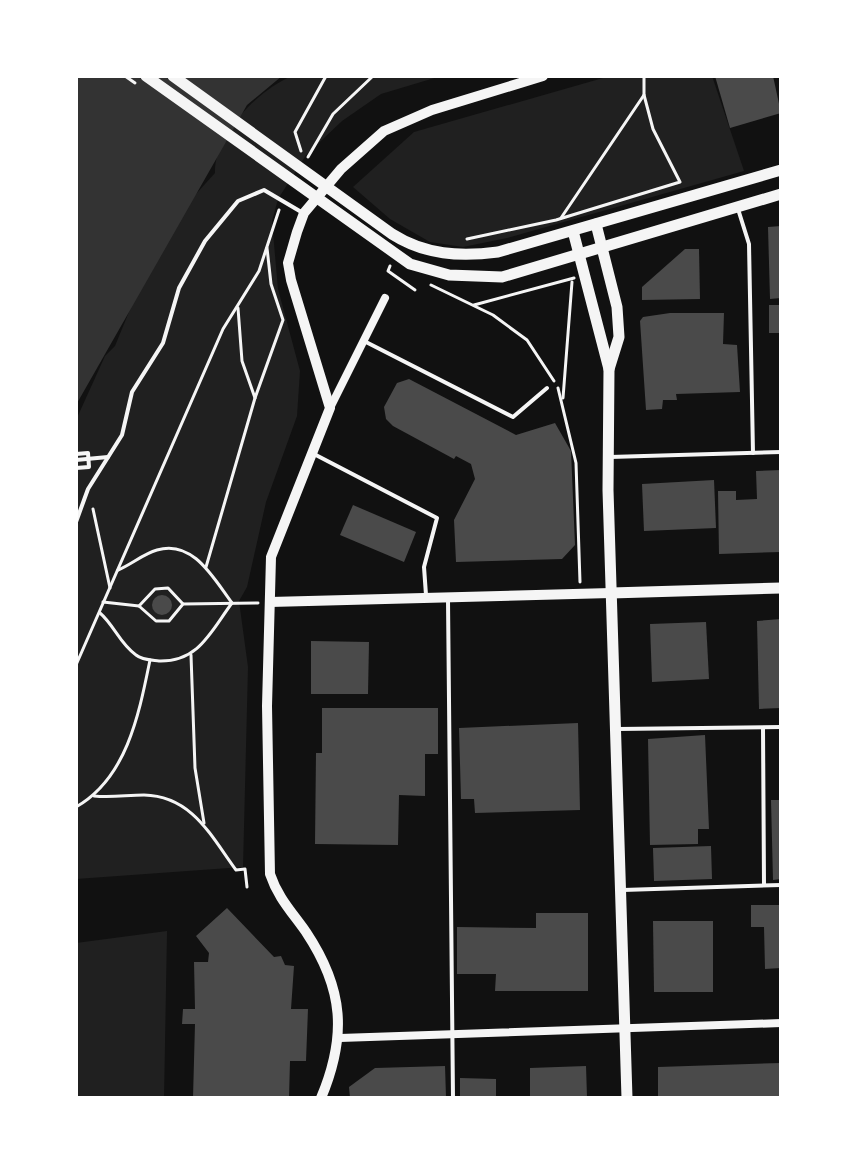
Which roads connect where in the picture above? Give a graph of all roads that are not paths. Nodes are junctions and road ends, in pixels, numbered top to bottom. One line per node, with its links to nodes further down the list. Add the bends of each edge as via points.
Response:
1 (146, 76): 11 (main road, via 382,244 407,268 502,277)
2 (173, 76): 9 (main road, via 414,248 473,255)
3 (543, 76): 7 (street, via 432,110 384,131 356,152)
4 (781, 170): 8 (main road)
5 (781, 194): 6 (main road)
6 (738, 209): 10 (main road); 19 (lane, via 749,244)
7 (304, 213): 16 (street, via 289,272); 21 (lane, via 264,190 238,201 205,241 179,288 163,343 132,392 122,435)
8 (596, 224): 9 (main road); 10 (main road)
9 (573, 231): 11 (main road)
10 (603, 248): 11 (main road); 14 (main road, via 619,337)
11 (579, 255): 14 (main road)
12 (385, 298): 13 (street)
13 (364, 341): 15 (lane, via 513,417); 16 (street)
14 (609, 369): 22 (main road)
15 (547, 388)
16 (330, 408): 17 (street)
17 (310, 452): 28 (lane, via 437,518 424,567); 30 (street, via 271,557)
18 (781, 452): 19 (lane)
19 (753, 453): 22 (lane)
20 (76, 457): 23 (lane, via 88,453)
21 (108, 457): 23 (lane); 25 (lane)
22 (608, 457): 27 (main road)
23 (88, 459): 24 (lane, via 89,467)
24 (76, 468)
25 (76, 522)
26 (781, 588): 27 (main road)
27 (611, 593): 29 (street); 33 (main road)
28 (426, 597): 29 (street); 30 (street)
29 (448, 597): 39 (lane)
30 (270, 602): 40 (street, via 270,874 326,968)
31 (763, 727): 32 (lane); 33 (lane); 34 (lane)
32 (781, 727)
33 (615, 729): 36 (main road)
34 (764, 885): 35 (lane); 36 (lane)
35 (781, 885)
36 (620, 890): 38 (main road)
37 (781, 1023): 38 (street)
38 (625, 1028): 39 (street); 43 (main road)
39 (453, 1034): 40 (street); 42 (lane)
40 (340, 1038): 41 (street)
41 (321, 1098)
42 (453, 1098)
43 (627, 1098)

